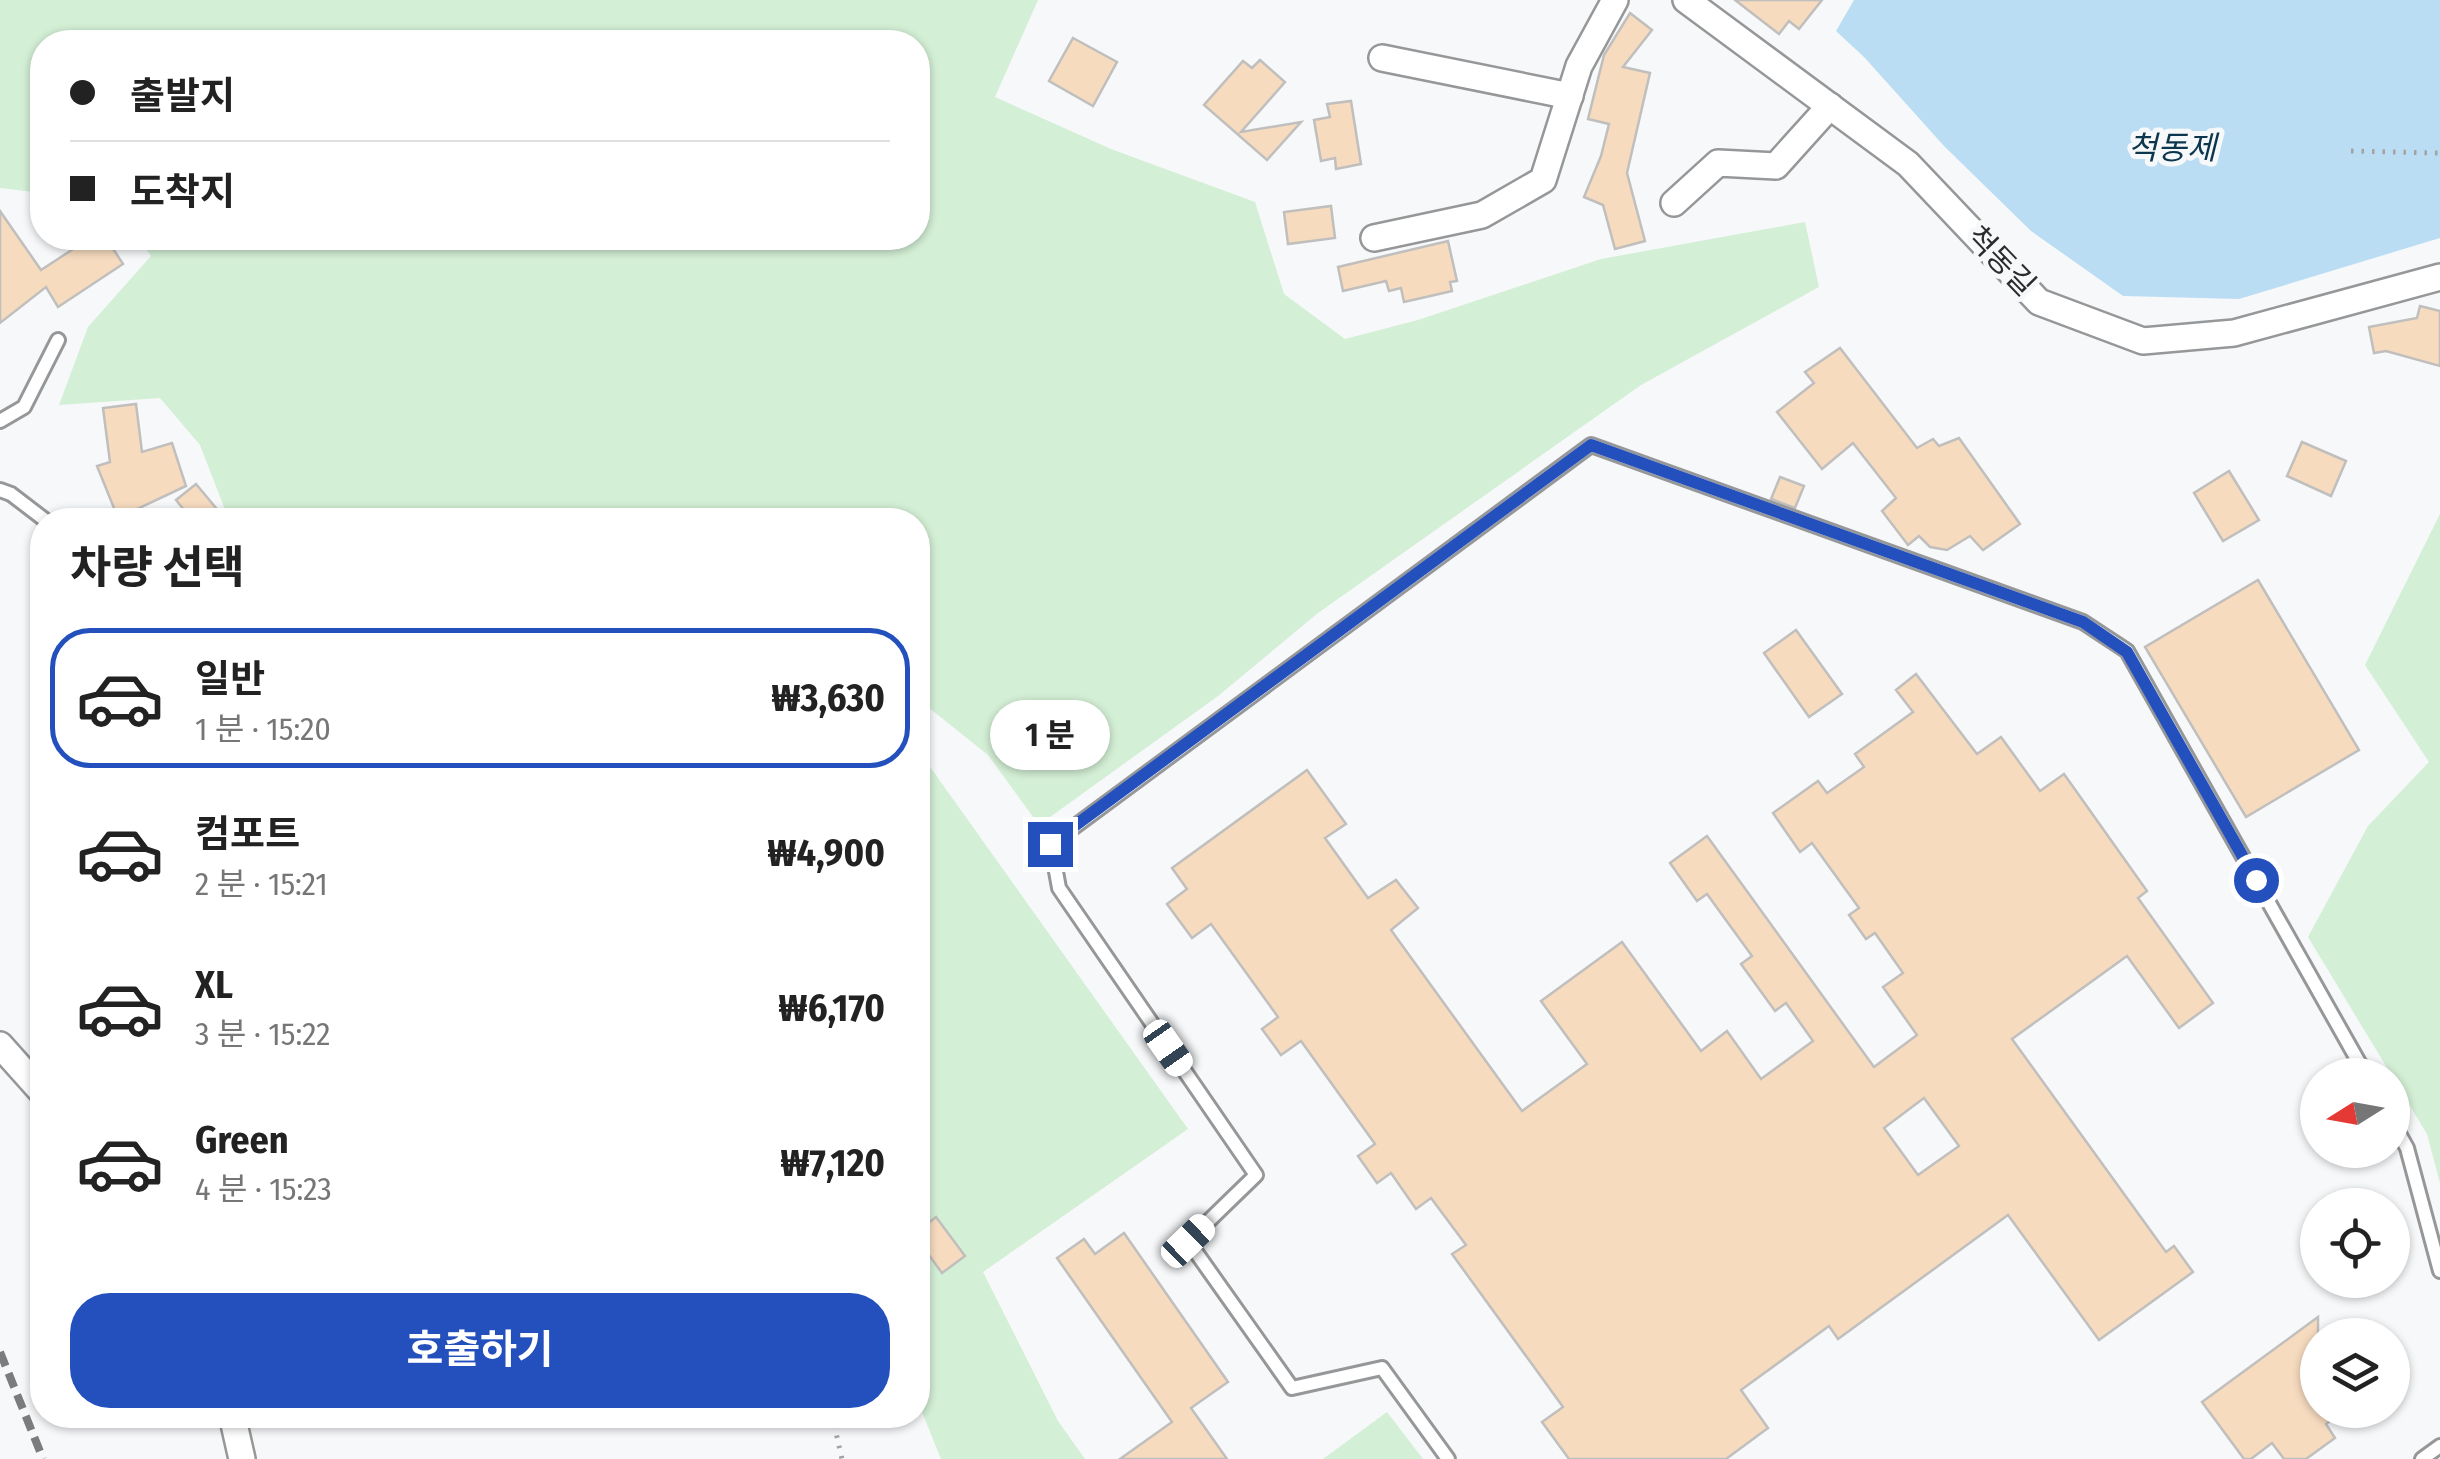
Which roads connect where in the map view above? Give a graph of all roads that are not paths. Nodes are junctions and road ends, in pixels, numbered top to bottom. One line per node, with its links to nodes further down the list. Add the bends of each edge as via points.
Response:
1 (1615, 0): 4 (street)
2 (1686, 0): 5 (street, 척동길)
3 (1382, 58): 4 (street)
4 (1570, 96): 7 (street, via 1542,180 1482,216)
5 (1830, 106): 6 (street, via 1776,166 1718,163); 8 (street, 척동길, via 1908,164 2039,302 2143,341 2234,333)
6 (1674, 203)
7 (1374, 238)
8 (2440, 277)
9 (58, 340): 10 (lane, via 24,407)
10 (0, 421)
11 (0, 490): 12 (lane)
12 (30, 509)
13 (0, 1045): 15 (street)
14 (2356, 1058): 21 (lane, via 2127,652 2083,622 1591,445 1050,844 1059,888 1256,1175 1188,1241 1292,1388 1382,1368)
15 (30, 1079)
16 (2410, 1159): 17 (lane)
17 (2440, 1271)
18 (235, 1428): 20 (street)
19 (2440, 1446): 22 (lane)
20 (242, 1459)
21 (1448, 1459)
22 (2422, 1459)

